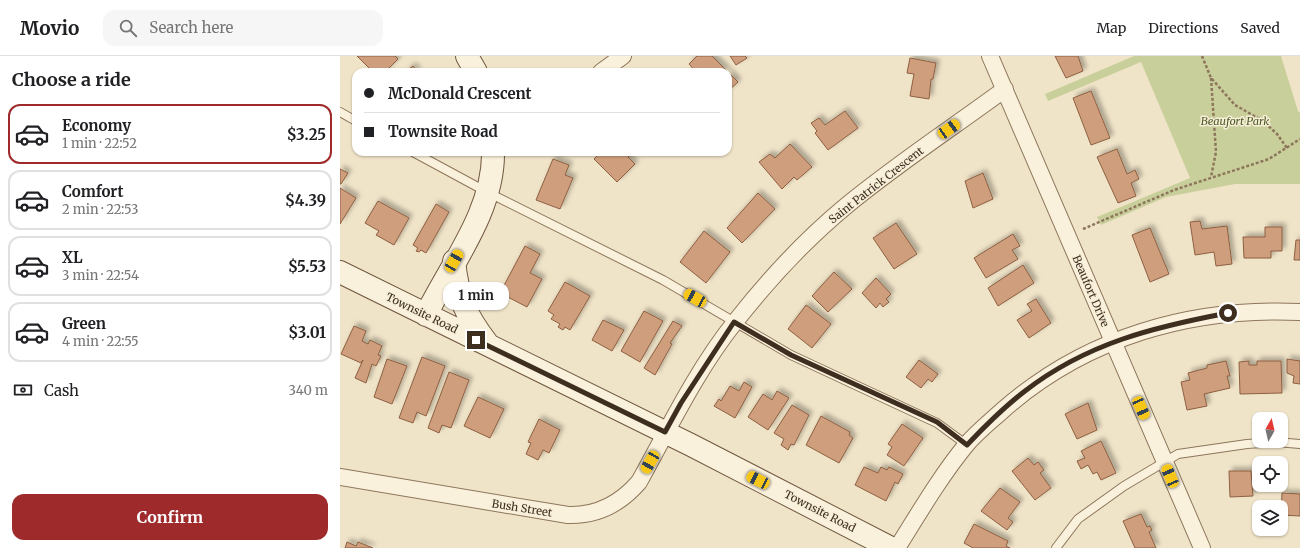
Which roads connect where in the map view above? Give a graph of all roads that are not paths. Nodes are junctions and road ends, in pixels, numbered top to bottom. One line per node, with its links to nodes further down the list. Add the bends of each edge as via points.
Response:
1 (467, 56): 4 (street)
2 (623, 56): 5 (street)
3 (990, 56): 6 (street, Beaufort Drive)
4 (474, 68)
5 (606, 68)
6 (1005, 90): 16 (street, Saint Patrick Crescent, via 937,137 846,206 770,280); 17 (street, Beaufort Drive)
7 (340, 112): 8 (lane)
8 (352, 119)
9 (420, 156): 11 (lane)
10 (493, 156): 11 (street)
11 (487, 192): 12 (street, via 478,217); 16 (lane, via 663,280)
12 (454, 261): 15 (street); 18 (street, via 462,304)
13 (340, 272): 15 (street, Townsite Road)
14 (1300, 312): 17 (street, via 1228,313 1139,332)
15 (426, 315): 18 (street, Townsite Road)
16 (734, 322): 19 (street, Saint Patrick Crescent); 21 (lane, via 791,355 937,422)
17 (1112, 342): 21 (street, via 1076,358 1025,390); 22 (street, Beaufort Drive)
18 (488, 346): 19 (street, Townsite Road)
19 (665, 432): 23 (street, Bush Street, via 639,482 632,490 611,505 585,516); 24 (street, Townsite Road)
20 (1300, 444): 22 (lane, via 1276,442 1209,448 1178,454)
21 (967, 445): 25 (street)
22 (1164, 462): 26 (lane, via 1124,486 1078,519); 27 (street, Beaufort Drive)
23 (340, 478)
24 (891, 548)
25 (897, 548)
26 (1056, 548)
27 (1202, 548)

